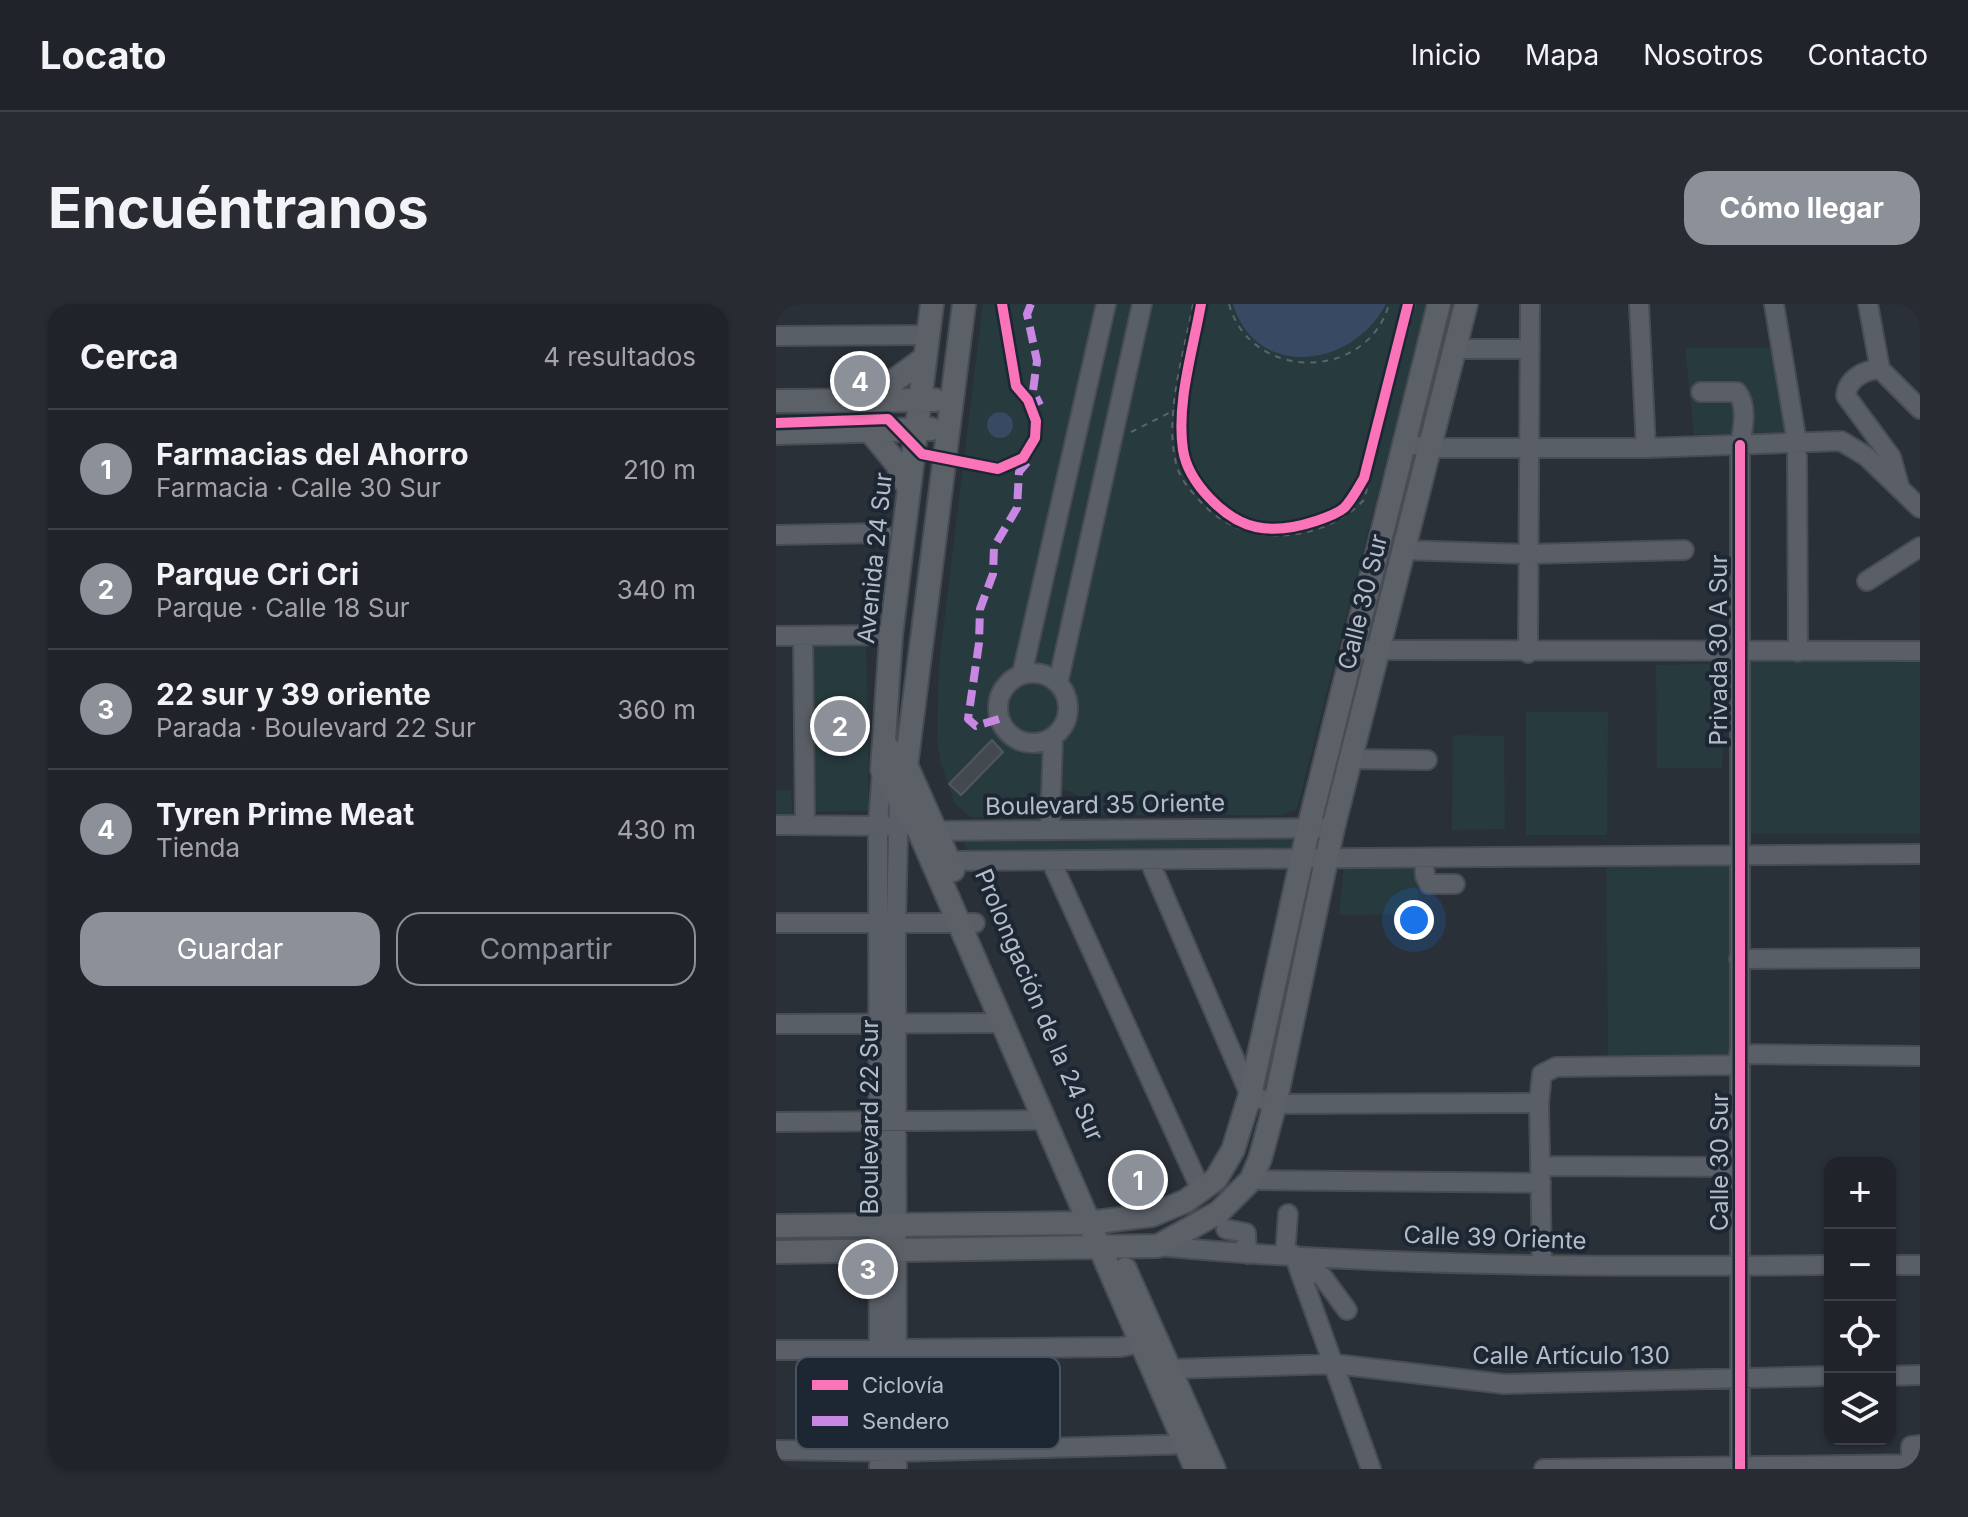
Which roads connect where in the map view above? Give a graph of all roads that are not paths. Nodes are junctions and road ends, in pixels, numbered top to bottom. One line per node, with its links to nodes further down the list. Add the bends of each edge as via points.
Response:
1 (932, 304): 11 (main road, Avenida 24 Sur)
2 (964, 304): 20 (main road)
3 (1106, 304): 52 (street)
4 (1142, 304): 53 (street)
5 (1439, 304): 27 (main road, Calle 30 Sur)
6 (1466, 304): 13 (main road, Calle 30 Sur)
7 (1530, 304): 14 (street)
8 (1639, 304): 31 (street)
9 (1774, 304): 28 (street)
10 (1868, 304): 16 (street)
11 (928, 335): 12 (street); 15 (main road, Avenida 24 Sur)
12 (776, 336)
13 (1455, 349): 14 (street); 30 (main road, Calle 30 Sur)
14 (1530, 349): 32 (street)
15 (925, 358): 18 (main road); 19 (main road, Avenida 24 Sur)
16 (1880, 369): 22 (street); 33 (street, via 1855,378 1846,396 1891,457)
17 (1701, 392): 29 (street, Privada 30 A Sur, via 1740,395)
18 (869, 399): 19 (main road); 21 (main road)
19 (921, 400): 20 (main road); 23 (main road, Avenida 24 Sur)
20 (953, 400): 24 (main road)
21 (776, 401)
22 (1920, 409)
23 (917, 429): 24 (main road); 25 (main road); 34 (main road, Avenida 24 Sur)
24 (949, 429): 58 (main road)
25 (870, 431): 26 (main road); 34 (main road)
26 (776, 433)
27 (1403, 443): 30 (street); 47 (main road, Calle 30 Sur)
28 (1797, 443): 29 (street); 33 (street, via 1830,440 1853,446); 49 (street)
29 (1740, 445): 31 (street); 48 (street, Privada 30 A Sur)
30 (1429, 448): 32 (street); 39 (main road, Calle 30 Sur)
31 (1646, 448): 32 (street)
32 (1527, 449): 41 (street)
33 (1899, 485): 35 (street)
34 (908, 487): 43 (main road, Avenida 24 Sur)
35 (1920, 508)
36 (882, 533): 37 (street)
37 (776, 535)
38 (1920, 547): 42 (street)
39 (1403, 550): 41 (street); 50 (main road, Calle 30 Sur)
40 (1684, 550): 41 (street)
41 (1528, 554): 51 (street)
42 (1867, 581)
43 (891, 635): 45 (street); 55 (main road, Avenida 24 Sur)
44 (776, 636): 45 (street)
45 (803, 636): 63 (street)
46 (1916, 647): 49 (street)
47 (1354, 650): 50 (street); 64 (main road, Calle 30 Sur)
48 (1739, 652): 49 (street); 51 (street); 69 (street, Privada 30 A Sur)
49 (1798, 652)
50 (1377, 653): 51 (street); 56 (main road, Calle 30 Sur)
51 (1528, 653)
52 (1022, 674): 53 (street, via 1041,674); 54 (street, via 999,697 999,719 1022,742)
53 (1058, 683): 54 (street, via 1068,711)
54 (1053, 738): 66 (street)
55 (884, 744): 58 (main road, Prolongación de la 24 Sur); 59 (main road, Avenida 24 Sur)
56 (1350, 759): 57 (street); 65 (main road, Calle 30 Sur)
57 (1427, 760)
58 (907, 767): 60 (main road); 67 (main road, Prolongación de la 24 Sur)
59 (882, 770): 60 (main road, Prolongación de la 24 Sur); 61 (street, Boulevard 22 Sur)
60 (899, 794): 67 (main road, Prolongación de la 24 Sur)
61 (878, 824): 63 (street, Boulevard 35 Oriente); 67 (street, Boulevard 35 Oriente); 77 (street, Boulevard 22 Sur)
62 (776, 825): 63 (street, Boulevard 35 Oriente)
63 (805, 825)
64 (1309, 826): 65 (street, Boulevard 35 Oriente); 66 (street, Boulevard 35 Oriente); 70 (main road, Calle 30 Sur)
65 (1333, 828): 71 (main road, Calle 30 Sur)
66 (1050, 829): 67 (street, Boulevard 35 Oriente)
67 (917, 830): 74 (main road, Prolongación de la 24 Sur); 77 (street, Boulevard 22 Sur)
68 (1920, 854): 69 (street)
69 (1738, 855): 72 (street); 81 (street, Calle 30 Sur)
70 (1303, 856): 71 (street); 73 (street); 87 (main road, Calle 30 Sur)
71 (1328, 857): 72 (street); 89 (main road, Calle 30 Sur)
72 (1424, 858): 76 (street, via 1429,884)
73 (1149, 860): 75 (street); 87 (street)
74 (940, 861): 75 (street); 79 (main road, Prolongación de la 24 Sur)
75 (1051, 861): 96 (street)
76 (1455, 884)
77 (887, 921): 78 (street); 79 (street); 82 (street, Boulevard 22 Sur)
78 (776, 923)
79 (967, 923): 83 (main road, Prolongación de la 24 Sur); 98 (main road, Prolongación de la 24 Sur)
80 (1920, 958): 81 (street)
81 (1739, 959): 86 (street, Calle 30 Sur)
82 (888, 1021): 83 (street); 84 (street); 90 (street, Boulevard 22 Sur)
83 (1002, 1023): 91 (main road, Prolongación de la 24 Sur)
84 (776, 1024)
85 (1920, 1056): 86 (street)
86 (1739, 1060): 88 (street, via 1556,1067 1542,1074); 93 (street, Calle 30 Sur)
87 (1250, 1095): 89 (street); 96 (main road, Calle 30 Sur, via 1226,1166)
88 (1539, 1103): 89 (street); 94 (street)
89 (1275, 1104): 95 (main road, Calle 30 Sur)
90 (888, 1120): 91 (street); 92 (street); 99 (street, Boulevard 22 Sur)
91 (1044, 1120): 98 (main road, Prolongación de la 24 Sur)
92 (776, 1122)
93 (1740, 1167): 94 (street); 112 (street, Calle 30 Sur)
94 (1541, 1175): 95 (street); 108 (street)
95 (1251, 1180): 102 (main road, Calle 30 Sur, via 1205,1223)
96 (1202, 1192): 98 (main road, Calle 30 Sur, via 1152,1215)
97 (1288, 1214): 107 (street)
98 (1096, 1222): 99 (main road, Calle 30 Sur); 103 (main road, Prolongación de la 24 Sur)
99 (887, 1225): 100 (main road, Calle 30 Sur); 104 (street, Boulevard 22 Sur)
100 (776, 1226)
101 (1226, 1229): 106 (street, via 1246,1233)
102 (1158, 1246): 103 (main road, Calle 30 Sur); 106 (street, Calle 39 Oriente)
103 (1107, 1247): 104 (main road, Calle 30 Sur); 114 (main road, Prolongación de la 24 Sur); 119 (main road, Prolongación de la 24 Sur)
104 (886, 1251): 105 (main road, Calle 30 Sur); 116 (street, Boulevard 22 Sur)
105 (776, 1252)
106 (1247, 1254): 107 (street, Calle 39 Oriente)
107 (1292, 1258): 108 (street, Calle 39 Oriente); 113 (street, via 1322,1276); 118 (street)
108 (1542, 1264): 112 (street, Calle 39 Oriente)
109 (1824, 1265): 112 (street, Calle 39 Oriente)
110 (1896, 1265): 111 (street)
111 (1920, 1265)
112 (1740, 1266): 123 (street, Calle 30 Sur)
113 (1347, 1310)
114 (1141, 1343): 116 (street); 124 (main road, Prolongación de la 24 Sur)
115 (776, 1350): 116 (street)
116 (888, 1350): 117 (street, Boulevard 22 Sur)
117 (888, 1357)
118 (1335, 1364): 119 (street, Calle Artículo 130); 123 (street, Calle Artículo 130, via 1504,1384); 132 (street)
119 (1170, 1369): 124 (main road, Prolongación de la 24 Sur)
120 (1920, 1375): 122 (street)
121 (1824, 1376): 123 (street, Calle Artículo 130)
122 (1896, 1376)
123 (1741, 1378): 135 (street, Calle 30 Sur)
124 (1195, 1445): 127 (street); 130 (main road, Prolongación de la 24 Sur); 131 (main road, Prolongación de la 24 Sur)
125 (1920, 1445): 128 (street, via 1911,1446)
126 (776, 1450): 127 (street)
127 (888, 1460)
128 (1915, 1464): 129 (street)
129 (1827, 1467): 135 (street)
130 (1196, 1469)
131 (1214, 1469)
132 (1371, 1469)
133 (1544, 1469): 134 (street)
134 (1658, 1469): 135 (street)
135 (1740, 1469)

